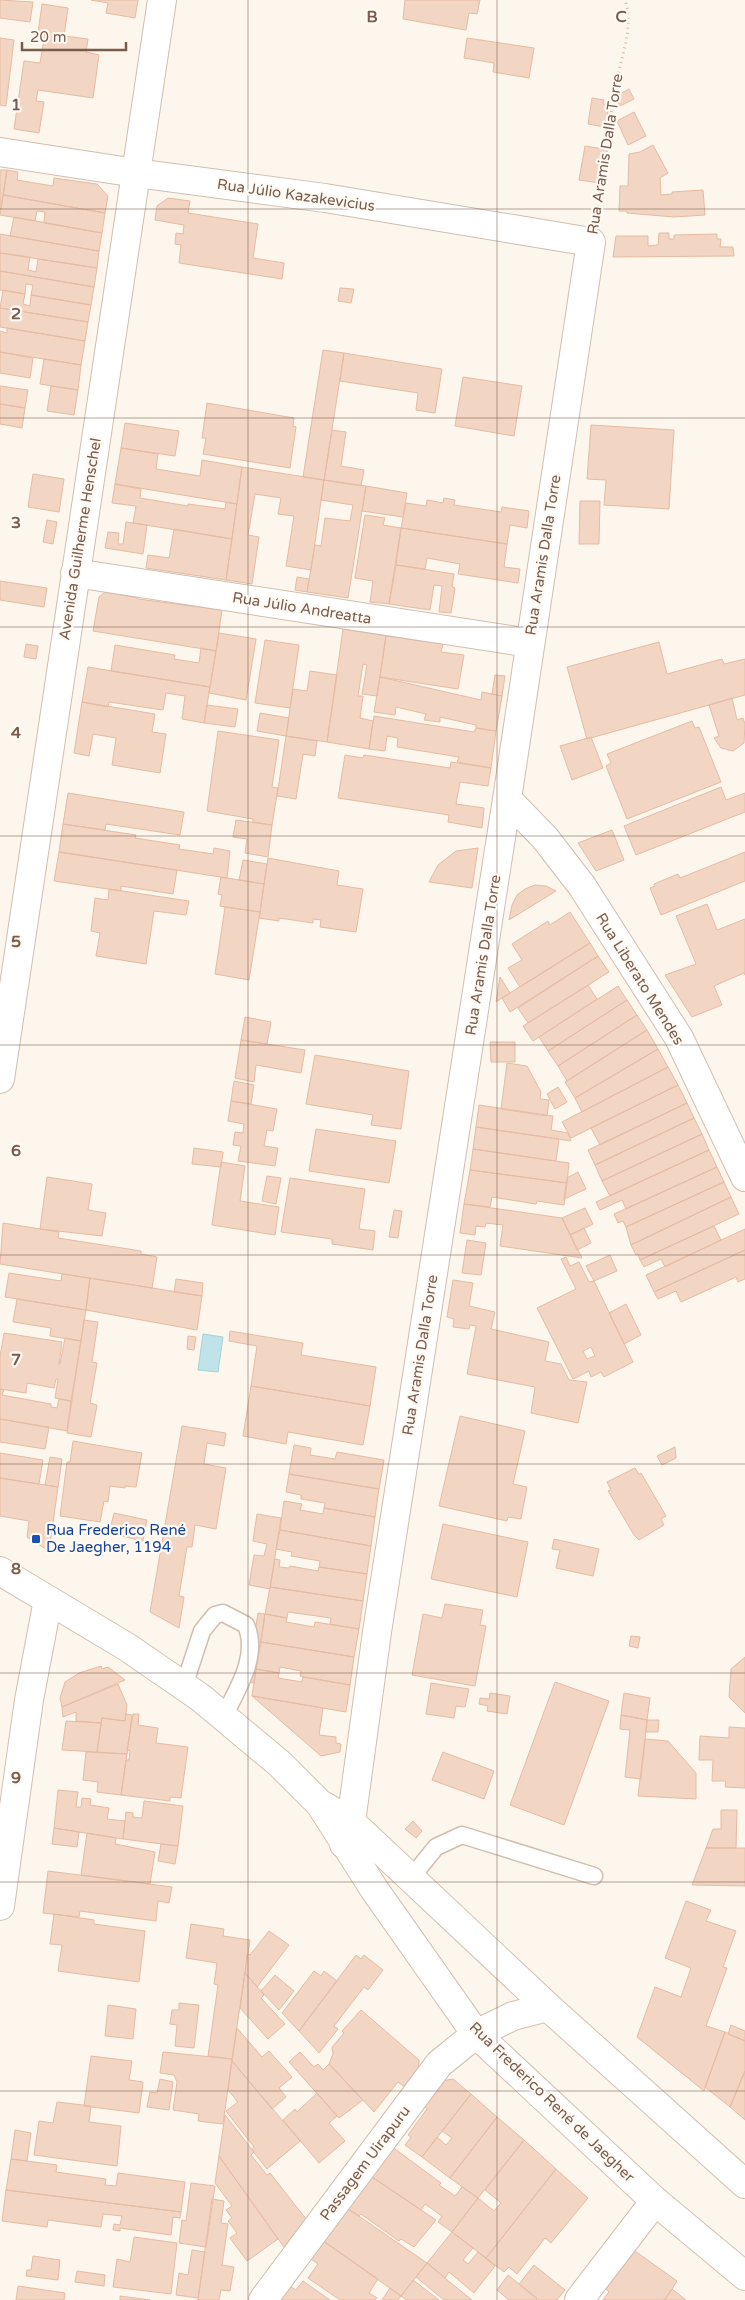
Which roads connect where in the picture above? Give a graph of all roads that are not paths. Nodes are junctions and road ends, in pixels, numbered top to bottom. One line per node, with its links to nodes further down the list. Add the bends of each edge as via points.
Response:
1 (162, 0): 3 (street, Avenida Guilherme Henschel)
2 (0, 152): 3 (street, Rua Júlio Kazakevicius)
3 (136, 173): 4 (street, Rua Júlio Kazakevicius, via 325,198); 5 (street, Avenida Guilherme Henschel)
4 (591, 242): 6 (street, Rua Aramis Dalla Torre)
5 (75, 573): 6 (street, Rua Júlio Andreatta); 8 (street, Avenida Guilherme Henschel)
6 (530, 643): 7 (street, Rua Aramis Dalla Torre)
7 (507, 799): 9 (street, Rua Liberato Mendes, via 544,838 582,886 679,1038); 14 (street, Rua Aramis Dalla Torre)
8 (0, 1078)
9 (745, 1177)
10 (0, 1571): 11 (street, Rua Frederico René de Jaegher)
11 (48, 1600): 12 (street, Rua Frederico René de Jaegher); 17 (street, via 29,1700)
12 (184, 1686): 13 (street, Rua Frederico René de Jaegher); 13 (lane, via 202,1632 215,1615 223,1613 246,1625 252,1638 248,1668)
13 (224, 1716): 14 (street, Rua Frederico René de Jaegher, via 280,1764)
14 (348, 1834): 16 (street, Rua Frederico René de Jaegher); 20 (street, Rua Frederico René de Jaegher)
15 (594, 1876): 16 (lane, via 462,1835 436,1847)
16 (411, 1878): 19 (street, Rua Frederico René de Jaegher)
17 (0, 1902): 18 (street)
18 (0, 1906)
19 (548, 2007): 20 (street, Passagem Uirapuru, via 513,2016); 21 (street, Rua Frederico René de Jaegher)
20 (476, 2034): 22 (street, Rua Frederico René de Jaegher); 24 (street, Passagem Uirapuru, via 439,2064)
21 (745, 2184)
22 (655, 2201): 23 (street, Rua Frederico René de Jaegher); 25 (street)
23 (745, 2276)
24 (263, 2300)
25 (579, 2300)

